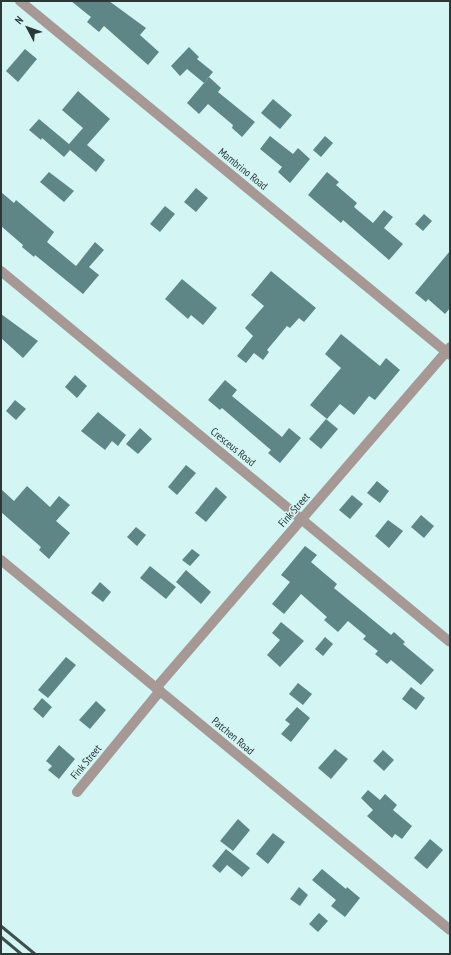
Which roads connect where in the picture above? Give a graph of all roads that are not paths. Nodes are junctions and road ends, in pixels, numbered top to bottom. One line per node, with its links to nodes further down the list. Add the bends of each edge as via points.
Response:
1 (20, 1): 3 (street, Mambrino Road)
2 (1, 271): 4 (street, Cresceus Road)
3 (449, 351): 4 (street, Fink Street)
4 (302, 519): 6 (street, Cresceus Road); 7 (street, Fink Street)
5 (1, 560): 7 (street, Patchen Road)
6 (450, 642)
7 (158, 689): 8 (street, Fink Street); 9 (street, Patchen Road)
8 (77, 792)
9 (450, 930)

